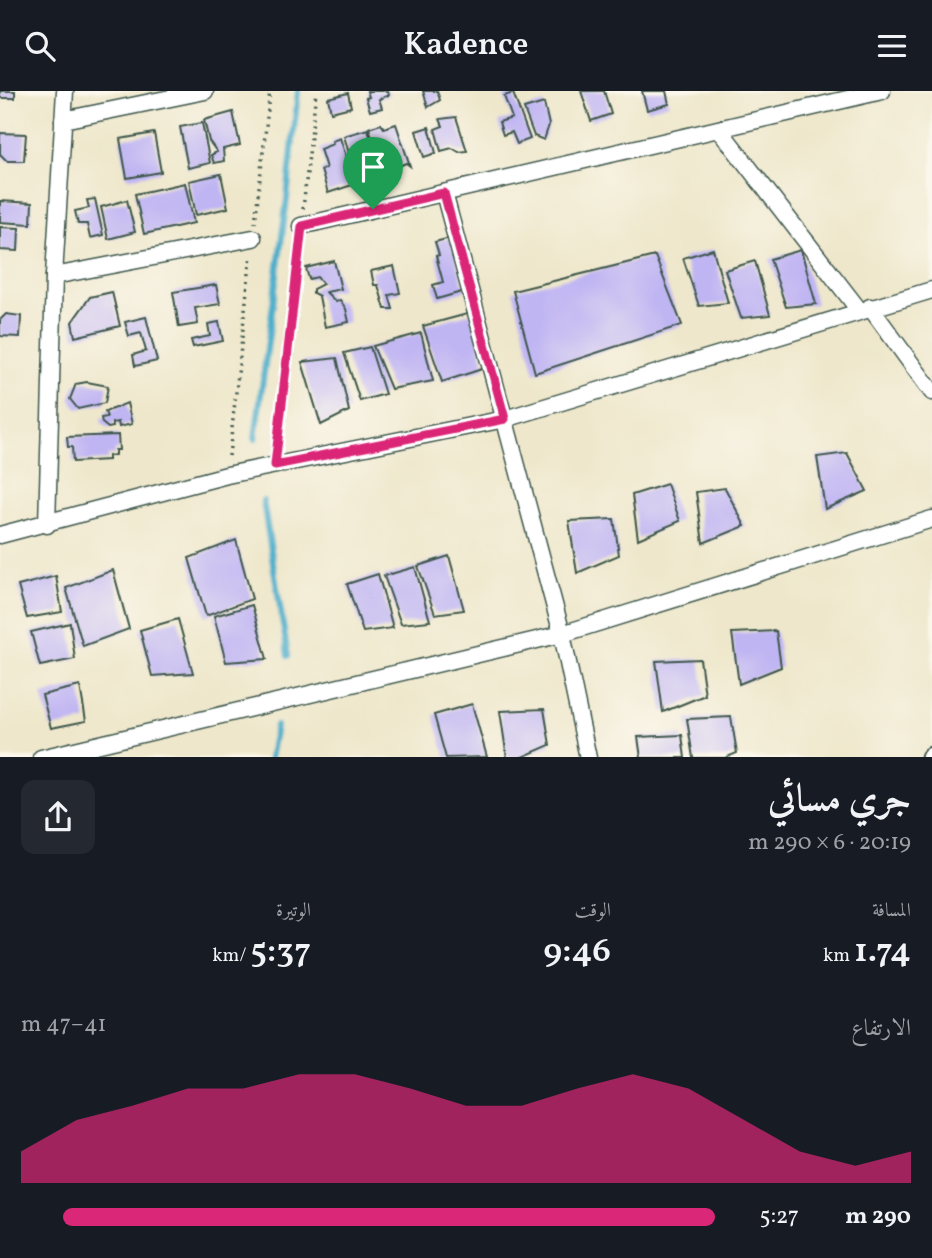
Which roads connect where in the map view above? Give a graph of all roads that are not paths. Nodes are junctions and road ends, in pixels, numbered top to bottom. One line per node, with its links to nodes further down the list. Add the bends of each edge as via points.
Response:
1 (65, 91): 5 (street)
2 (205, 91): 5 (street)
3 (882, 91): 4 (street)
4 (828, 97): 6 (street)
5 (63, 120): 10 (street)
6 (719, 129): 7 (street); 12 (street)
7 (444, 193): 8 (street); 14 (street)
8 (302, 226)
9 (253, 238): 10 (street)
10 (54, 276): 16 (street)
11 (932, 290): 12 (street)
12 (865, 309): 13 (street); 14 (street)
13 (932, 392)
14 (505, 419): 16 (street, via 227,475); 18 (street)
15 (932, 519): 18 (street)
16 (47, 525): 17 (street)
17 (0, 535)
18 (562, 634): 19 (street); 20 (street)
19 (45, 757)
20 (588, 757)

